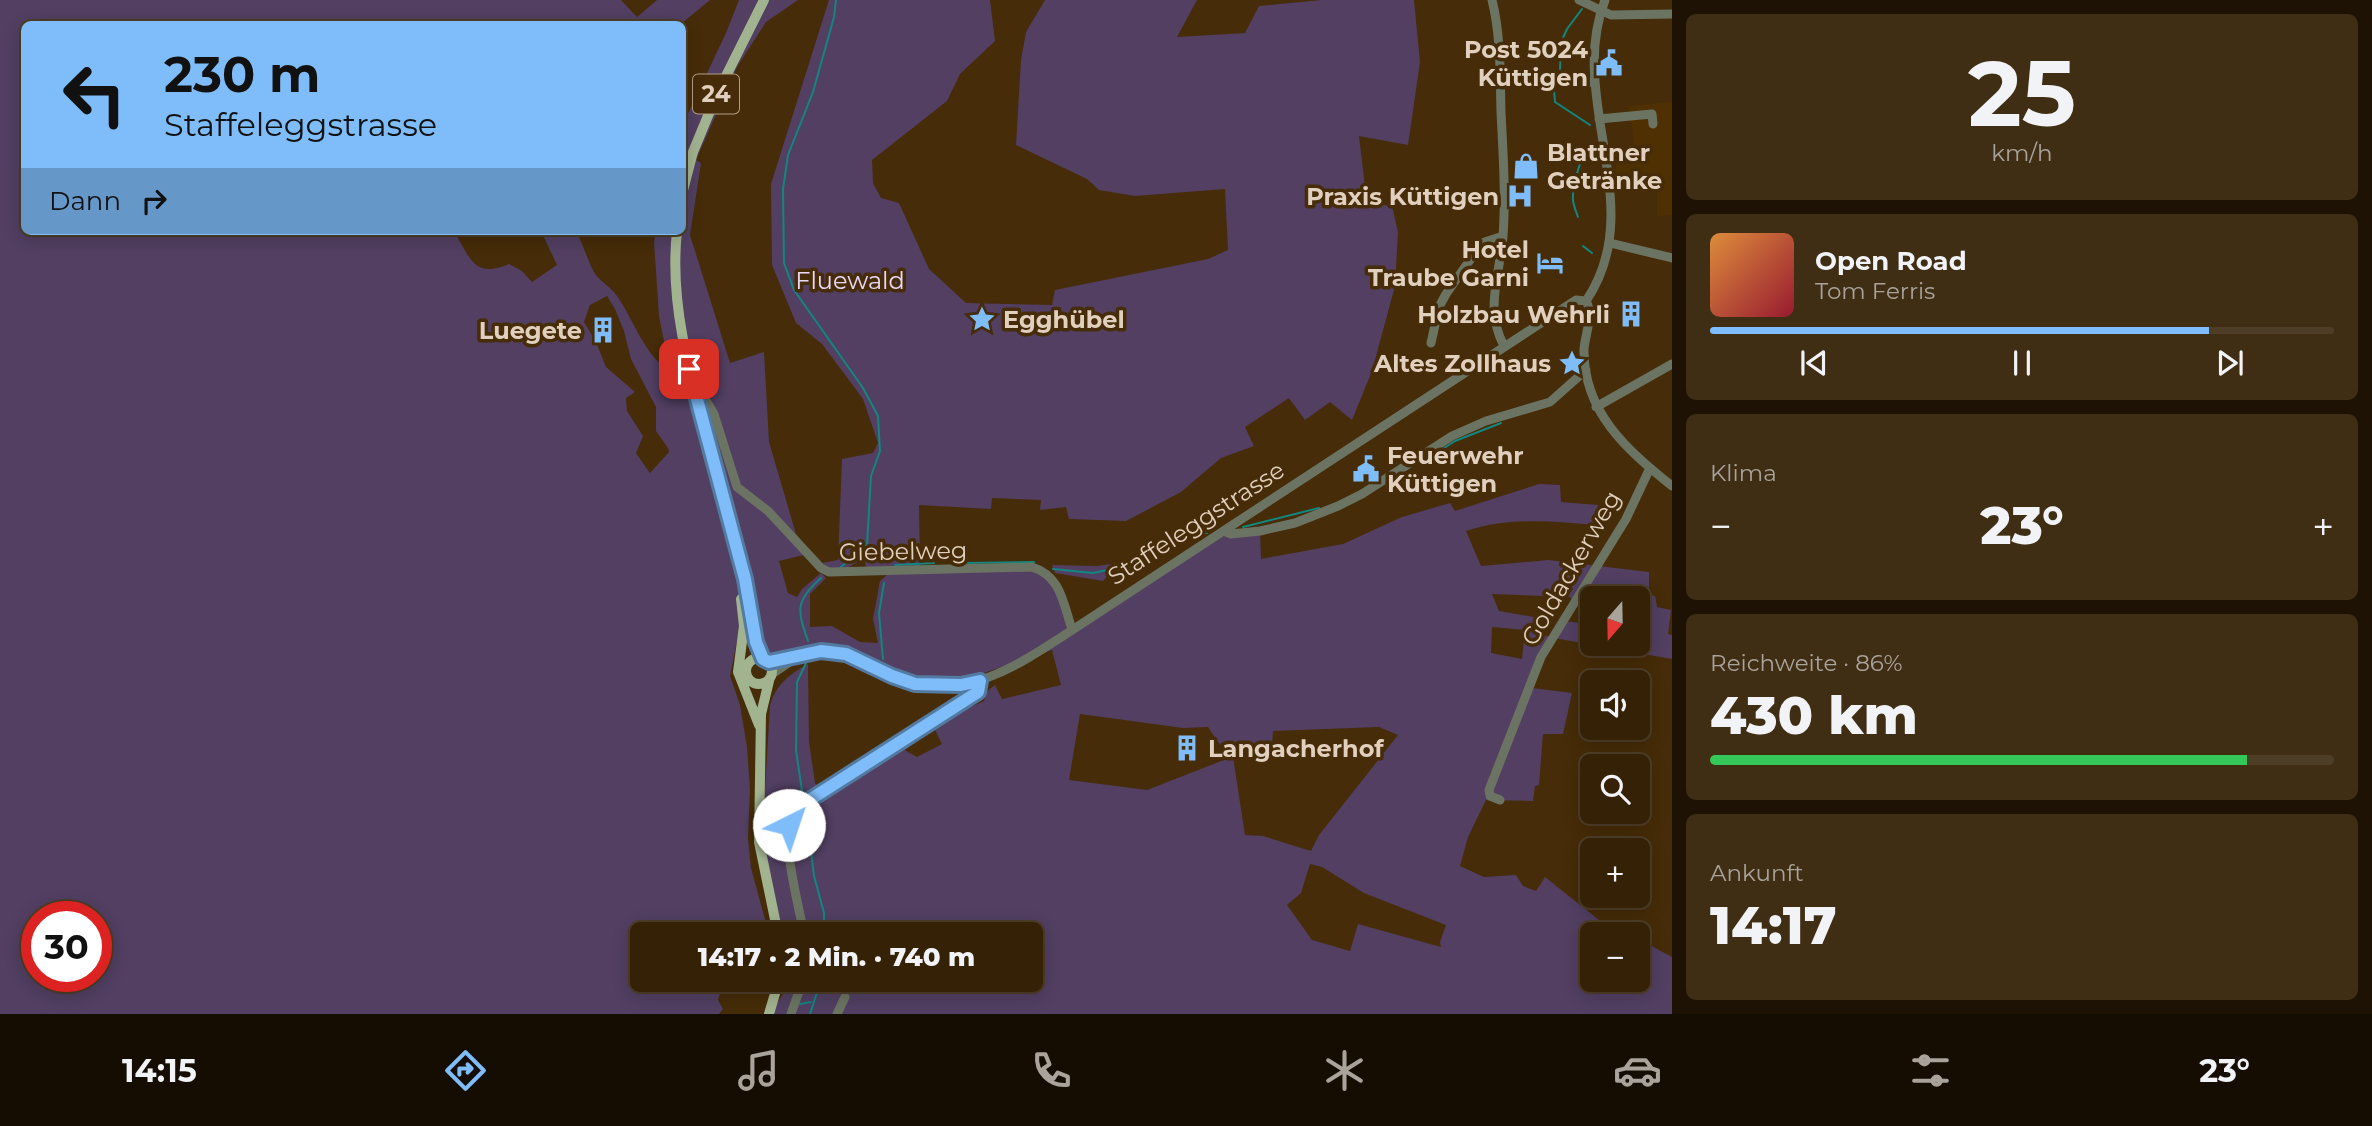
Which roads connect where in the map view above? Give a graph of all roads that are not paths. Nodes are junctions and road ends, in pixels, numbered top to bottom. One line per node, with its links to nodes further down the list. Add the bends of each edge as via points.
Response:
1 (764, 0): 11 (main road, 24, via 707,117)
2 (1492, 0): 8 (street)
3 (1578, 0): 5 (street)
4 (1605, 0): 5 (street)
5 (1601, 10): 6 (street, via 1619,15); 7 (street, via 1594,42)
6 (1672, 14)
7 (1595, 82): 8 (street); 9 (street)
8 (1500, 83): 13 (street)
9 (1599, 119): 10 (street, via 1652,114); 14 (street, via 1610,196)
10 (1653, 124)
11 (686, 177)
12 (677, 235): 26 (main road, via 676,302 684,352)
13 (1503, 236): 17 (street, via 1482,243 1446,294); 18 (street, via 1493,312)
14 (1610, 243): 15 (street); 16 (street, via 1602,274)
15 (1672, 258)
16 (1586, 301): 18 (street, Staffeleggstrasse, via 1576,300); 20 (street)
17 (1431, 343)
18 (1504, 346): 25 (street, Staffeleggstrasse)
19 (1672, 364): 22 (street)
20 (1586, 370): 22 (street); 25 (street, via 1549,402 1452,436 1338,506 1259,531)
21 (707, 402): 28 (street, Giebelweg, via 737,486 768,511 821,568 828,572 1032,567 1056,582)
22 (1596, 407): 23 (street, via 1625,446)
23 (1650, 468): 24 (street); 37 (street, Goldackerweg, via 1626,519 1541,657 1489,790 1490,796)
24 (1672, 486)
25 (1224, 531): 28 (street, Staffeleggstrasse)
26 (738, 558): 27 (main road); 30 (main road, via 756,642)
27 (744, 626): 31 (main road); 36 (main road, via 739,677)
28 (1072, 629): 33 (street, Staffeleggstrasse, via 1014,667)
29 (806, 653): 30 (street, Staffeleggstrasse); 32 (street); 33 (street, Staffeleggstrasse, via 838,652 915,684)
30 (766, 660): 31 (main road, via 756,658); 32 (main road)
31 (748, 663): 34 (main road)
32 (770, 677): 34 (main road, via 760,685); 35 (main road)
33 (980, 681): 39 (street, via 978,692 792,813 791,874)
34 (751, 682): 35 (main road)
35 (761, 713): 36 (main road)
36 (761, 729): 38 (main road, via 759,842)
37 (1500, 800)
38 (776, 922)
39 (801, 922)
40 (775, 992): 43 (main road)
41 (796, 992): 44 (street)
42 (845, 997): 45 (street)
43 (769, 1014)
44 (791, 1014)
45 (837, 1014)

